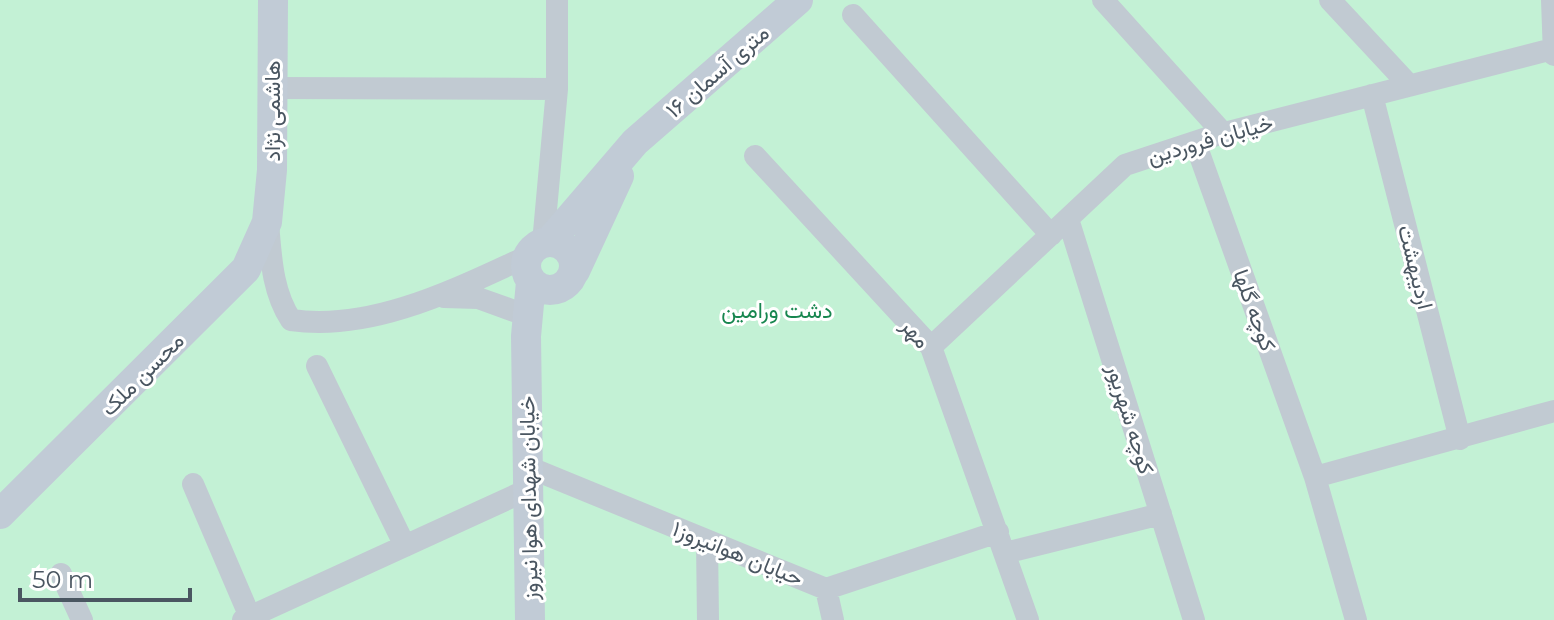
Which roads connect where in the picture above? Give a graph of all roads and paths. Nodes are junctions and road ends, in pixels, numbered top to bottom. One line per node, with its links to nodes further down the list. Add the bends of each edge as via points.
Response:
1 (273, 0): 10 (main road, هاشمی نژاد)
2 (557, 0): 11 (street)
3 (798, 0): 19 (main road, ۱۶ متری آسمان, via 635,142)
4 (1103, 0): 13 (street)
5 (1330, 0): 9 (street)
6 (1552, 0): 8 (street)
7 (853, 15): 18 (street)
8 (1553, 52): 9 (street, خیابان فروردین)
9 (1409, 85): 12 (street, خیابان فروردین)
10 (273, 88): 11 (street); 17 (main road, هاشمی نژاد)
11 (557, 89): 19 (street)
12 (1372, 95): 13 (street, خیابان فروردین); 26 (street, اردیبهشت)
13 (1223, 133): 14 (street, خیابان فروردین)
14 (1195, 142): 16 (street, خیابان فروردین, via 1125,165); 27 (street, کوچه گلها)
15 (755, 156): 22 (street, مهر)
16 (1068, 219): 18 (street, خیابان فروردین); 31 (street, کوچه شهریور)
17 (267, 222): 20 (street, via 279,302 291,320 347,321); 30 (main road, محسن ملک, via 246,269)
18 (1051, 235): 22 (street, خیابان فروردین)
19 (547, 264): 20 (street); 21 (main road, خیابان شهدای هوا نیروز); 24 (main road, خیابان شهدای هوا نیروز, via 539,335)
20 (439, 297): 21 (street, via 478,298)
21 (528, 316): 24 (main road, خیابان شهدای هوا نیروز)
22 (931, 347): 33 (street, مهر)
23 (317, 366): 34 (street)
24 (527, 376): 28 (main road, خیابان شهدای هوا نیروز)
25 (1554, 411): 26 (street)
26 (1460, 439): 27 (street)
27 (1315, 477): 44 (street, کوچه گلها)
28 (528, 478): 32 (street, حیابان هوانیروز۱); 34 (street); 39 (main road, خیابان شهدای هوا نیروز)
29 (193, 484): 37 (street)
30 (0, 514)
31 (1161, 514): 33 (street, حیابان هوانیروز۱); 43 (street, کوچه شهریور)
32 (707, 541): 36 (street, حیابان هوانیروز۱); 40 (street)
33 (1001, 543): 36 (street, حیابان هوانیروز۱); 42 (street, مهر)
34 (405, 546): 37 (street)
35 (61, 574): 38 (street)
36 (826, 589): 41 (street)
37 (246, 618)
38 (82, 620)
39 (530, 620)
40 (708, 620)
41 (833, 620)
42 (1028, 620)
43 (1194, 620)
44 (1356, 620)

